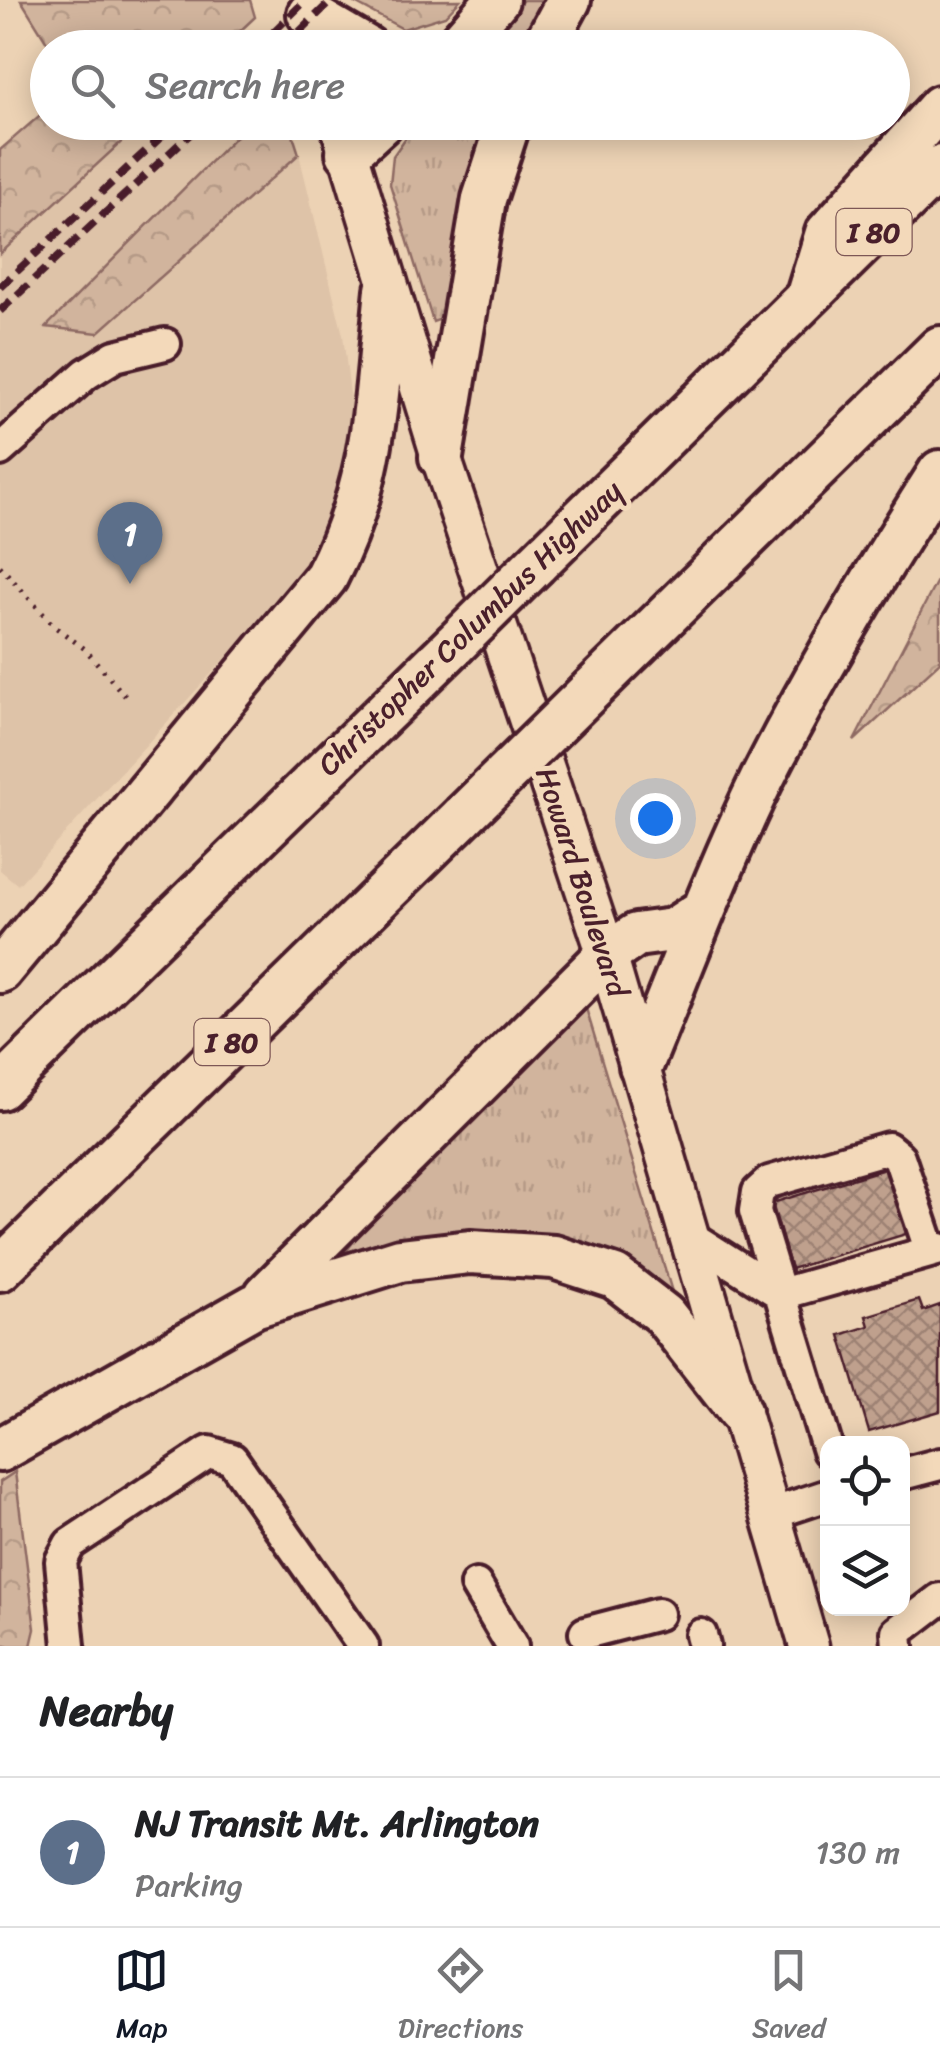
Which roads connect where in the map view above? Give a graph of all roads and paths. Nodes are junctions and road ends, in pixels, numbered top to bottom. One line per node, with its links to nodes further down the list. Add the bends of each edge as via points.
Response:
1 (568, 0): 2 (highway)
2 (552, 30)
3 (940, 107): 8 (highway, via 826,233)
4 (344, 140): 7 (main road, Howard Boulevard)
5 (503, 140): 12 (highway, via 484,199)
6 (940, 167): 8 (highway, Christopher Columbus Highway / I 80)
7 (388, 290): 12 (main road, Howard Boulevard); 18 (highway, via 367,472 352,526 326,577)
8 (807, 298): 20 (highway, Christopher Columbus Highway / I 80, bridge)
9 (165, 344): 11 (street, via 115,356 86,374)
10 (940, 348): 23 (highway, I 80, bridge)
11 (0, 450)
12 (441, 457): 17 (main road, Howard Boulevard)
13 (940, 472): 16 (highway, via 818,675)
14 (0, 566): 15 (path)
15 (126, 697)
16 (702, 911): 17 (highway, via 674,930 636,935); 19 (highway)
17 (607, 955): 19 (main road, Howard Boulevard); 25 (highway)
18 (0, 971)
19 (641, 1066): 21 (main road, Howard Boulevard)
20 (0, 1088)
21 (691, 1237): 24 (street); 26 (main road, Howard Boulevard)
22 (935, 1249): 24 (street); 24 (street, via 895,1152 881,1148 806,1170 770,1182 755,1198)
23 (0, 1269)
24 (782, 1294): 27 (street)
25 (254, 1306): 26 (highway, via 400,1260 521,1252 586,1264 664,1314); 28 (highway)
26 (739, 1411): 32 (main road, Howard Boulevard)
27 (824, 1436)
28 (0, 1450)
29 (940, 1464): 30 (street)
30 (910, 1472)
31 (820, 1499): 32 (street)
32 (768, 1515): 40 (main road, Howard Boulevard)
33 (476, 1585): 39 (street)
34 (940, 1599): 41 (street, via 898,1632)
35 (658, 1614): 36 (street)
36 (585, 1633)
37 (69, 1646): 38 (street, via 61,1561 70,1544 209,1452 232,1460)
38 (362, 1646)
39 (512, 1646)
40 (809, 1646)
41 (898, 1646)

